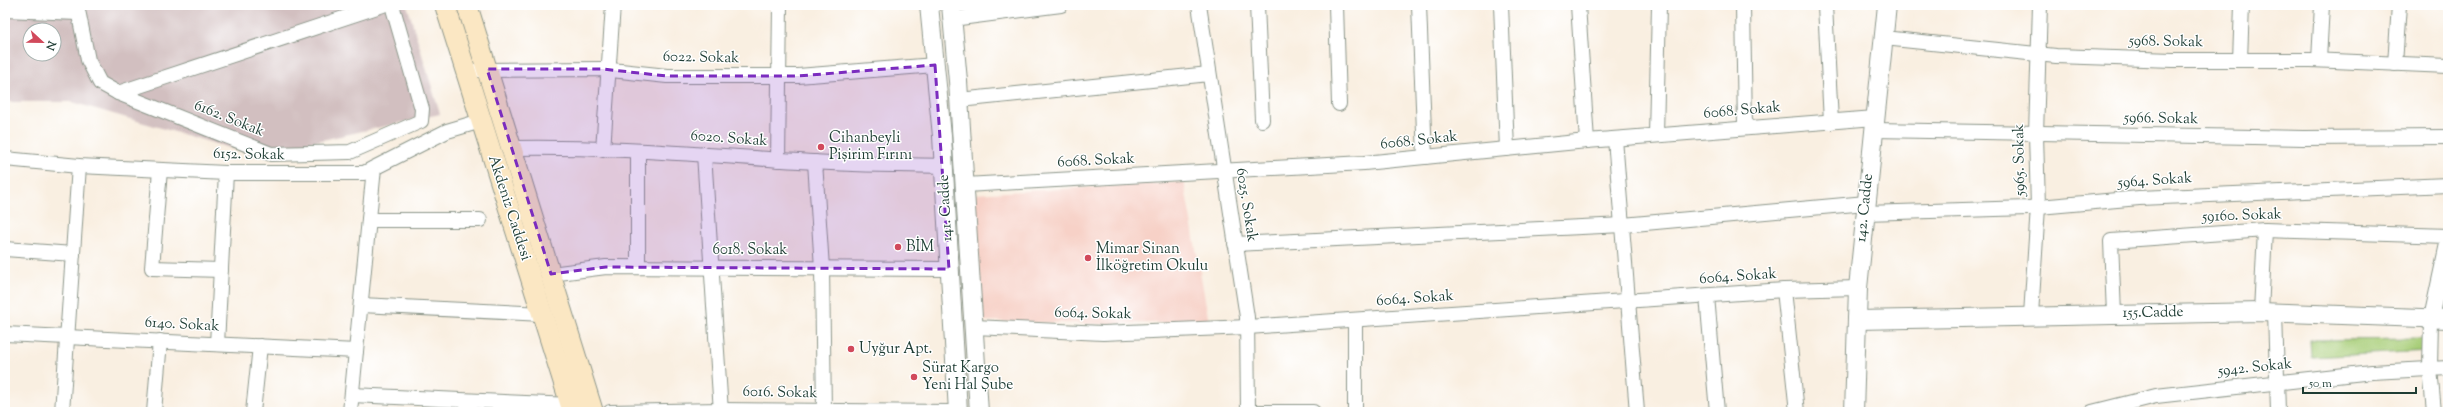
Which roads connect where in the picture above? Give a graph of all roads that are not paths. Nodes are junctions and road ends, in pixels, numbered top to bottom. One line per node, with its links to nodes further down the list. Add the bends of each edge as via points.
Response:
1 (383, 5): 39 (street)
2 (392, 5): 39 (street, 6162. Sokak, via 422,109 421,121 350,152 272,154)
3 (445, 5): 36 (main road, Akdeniz Caddesi)
4 (467, 5): 34 (main road, Akdeniz Caddesi)
5 (613, 5): 35 (street)
6 (780, 5): 38 (street)
7 (1061, 5): 24 (street)
8 (1199, 5): 37 (street, 6025. Sokak)
9 (1257, 5): 42 (street)
10 (1336, 5): 41 (street)
11 (1419, 5): 57 (street)
12 (1501, 5): 53 (street)
13 (1578, 5): 51 (street)
14 (1659, 5): 48 (street)
15 (1743, 5): 46 (street)
16 (1825, 5): 44 (street)
17 (1887, 5): 26 (street, 142. Cadde)
18 (2040, 5): 27 (street, 5965. Sokak)
19 (2242, 5): 28 (street)
20 (2322, 5): 29 (street)
21 (2399, 5): 31 (street)
22 (77, 9): 23 (street); 39 (street, 6162. Sokak, via 88,60 100,83)
23 (5, 10)
24 (952, 12): 25 (street); 30 (street, 141. Cadde)
25 (930, 13): 32 (street, 141. Cadde)
26 (1884, 38): 27 (street, 5968. Sokak); 45 (street, 142. Cadde)
27 (2038, 54): 28 (street, 5968. Sokak, via 2165,60); 47 (street, 5965. Sokak)
28 (2240, 60): 29 (street, 5968. Sokak)
29 (2319, 60): 31 (street, 5968. Sokak)
30 (957, 64): 32 (street); 40 (street, 141. Cadde)
31 (2395, 64): 33 (street, 5968. Sokak)
32 (935, 65): 38 (street, 6022. Sokak); 62 (street, 141. Cadde)
33 (2448, 66)
34 (487, 69): 35 (street, 6022. Sokak); 36 (street, 6022. Sokak); 52 (main road, Akdeniz Caddesi)
35 (609, 70): 38 (street, 6022. Sokak, via 667,76); 54 (street)
36 (466, 72): 43 (main road, Akdeniz Caddesi)
37 (1209, 74): 40 (street); 65 (street, 6025. Sokak)
38 (780, 76): 59 (street)
39 (118, 93)
40 (960, 100): 68 (street, 141. Cadde)
41 (1339, 104)
42 (1262, 120)
43 (481, 121): 63 (street, 6152. Sokak, via 447,131); 91 (main road, Akdeniz Caddesi)
44 (1831, 122): 45 (street, 6068. Sokak); 46 (street, 6068. Sokak)
45 (1874, 124): 47 (street, 5966. Sokak); 70 (street, 142. Cadde)
46 (1745, 128): 48 (street, 6068. Sokak)
47 (2036, 134): 49 (street, 5966. Sokak, via 2303,138); 69 (street, 5965. Sokak)
48 (1656, 135): 50 (street, 6068. Sokak)
49 (2448, 137)
50 (1615, 139): 51 (street, 6068. Sokak); 73 (street)
51 (1587, 141): 53 (street, 6068. Sokak)
52 (512, 148): 54 (street, 6020. Sokak); 84 (main road, Akdeniz Caddesi)
53 (1507, 149): 57 (street, 6068. Sokak)
54 (603, 150): 55 (street, 6020. Sokak)
55 (638, 151): 56 (street, 6020. Sokak); 79 (street)
56 (704, 154): 59 (street, 6020. Sokak); 80 (street)
57 (1425, 157): 65 (street, 6068. Sokak)
58 (5, 159): 61 (street, 6152. Sokak)
59 (778, 160): 60 (street, 6020. Sokak)
60 (815, 162): 62 (street, 6020. Sokak); 81 (street)
61 (80, 166): 64 (street, 6152. Sokak); 78 (street)
62 (943, 166): 82 (street, 141. Cadde)
63 (374, 168): 66 (street, 6152. Sokak, via 364,173); 71 (street)
64 (160, 170): 66 (street, 6152. Sokak); 83 (street, via 152,268)
65 (1223, 172): 68 (street, 6068. Sokak); 76 (street, 6025. Sokak)
66 (226, 173): 83 (street)
67 (2448, 184): 69 (street, 5964. Sokak, via 2147,198)
68 (965, 185): 98 (street, 141. Cadde)
69 (2038, 207): 70 (street, 5964. Sokak); 93 (street, 5965. Sokak)
70 (1865, 208): 73 (street, 5964. Sokak); 85 (street, 142. Cadde)
71 (369, 220): 72 (street); 89 (street)
72 (480, 220)
73 (1622, 225): 76 (street, 5964. Sokak); 88 (street)
74 (2265, 230): 75 (street, 59160. Sokak); 90 (street); 92 (street, 59160. Sokak, via 2111,241)
75 (2448, 237): 94 (street)
76 (1235, 244): 97 (street, 6025. Sokak)
77 (5, 249): 78 (street)
78 (73, 254): 100 (street)
79 (638, 267): 80 (street, 6018. Sokak); 84 (street, 6018. Sokak, via 606,267)
80 (712, 267): 81 (street, 6018. Sokak); 110 (street)
81 (822, 268): 82 (street, 6018. Sokak); 111 (street)
82 (949, 269): 121 (street, 141. Cadde)
83 (221, 270): 102 (street)
84 (551, 274): 117 (main road, Akdeniz Caddesi)
85 (1858, 288): 86 (street, 6064. Sokak); 96 (street, 142. Cadde)
86 (1784, 290): 87 (street, 6064. Sokak); 129 (street)
87 (1707, 296): 88 (street, 6064. Sokak); 128 (street)
88 (1629, 301): 95 (street, 6064. Sokak); 127 (street)
89 (361, 305): 91 (street); 104 (street)
90 (2268, 312): 92 (street, 155.Cadde); 94 (street, 155.Cadde); 107 (street)
91 (543, 314): 109 (main road, Akdeniz Caddesi)
92 (2114, 314): 93 (street, 155.Cadde)
93 (2031, 315): 96 (street, 155.Cadde)
94 (2439, 318): 106 (street)
95 (1355, 320): 97 (street, 6064. Sokak); 126 (street)
96 (1857, 320): 130 (street, 142. Cadde)
97 (1248, 327): 98 (street, 6064. Sokak, via 1103,333); 123 (street, 6025. Sokak)
98 (974, 328): 122 (street, 141. Cadde)
99 (5, 334): 100 (street, 6140. Sokak)
100 (67, 336): 101 (street, 6140. Sokak); 113 (street)
101 (160, 341): 102 (street, 6140. Sokak); 114 (street)
102 (217, 344): 103 (street, 6140. Sokak)
103 (260, 346): 104 (street, 6140. Sokak); 115 (street)
104 (356, 351): 108 (street)
105 (2448, 368): 106 (street, 5942. Sokak)
106 (2430, 369): 107 (street, 5942. Sokak); 132 (street)
107 (2277, 382): 112 (street, 5942. Sokak, via 2156,396); 131 (street)
108 (352, 395): 109 (street); 116 (street)
109 (572, 408)
110 (721, 411): 111 (street, 6016. Sokak); 118 (street, 6016. Sokak)
111 (824, 411): 119 (street, 6016. Sokak)
112 (2100, 411)
113 (62, 412)
114 (154, 412)
115 (253, 412)
116 (350, 412)
117 (593, 412)
118 (610, 412)
119 (882, 412): 120 (street, 6016. Sokak)
120 (950, 412)
121 (958, 412)
122 (979, 412)
123 (1248, 412)
124 (1255, 412): 125 (street)
125 (1313, 412)
126 (1355, 412)
127 (1637, 412)
128 (1717, 412)
129 (1797, 412)
130 (1854, 412)
131 (2278, 412)
132 (2434, 412)

